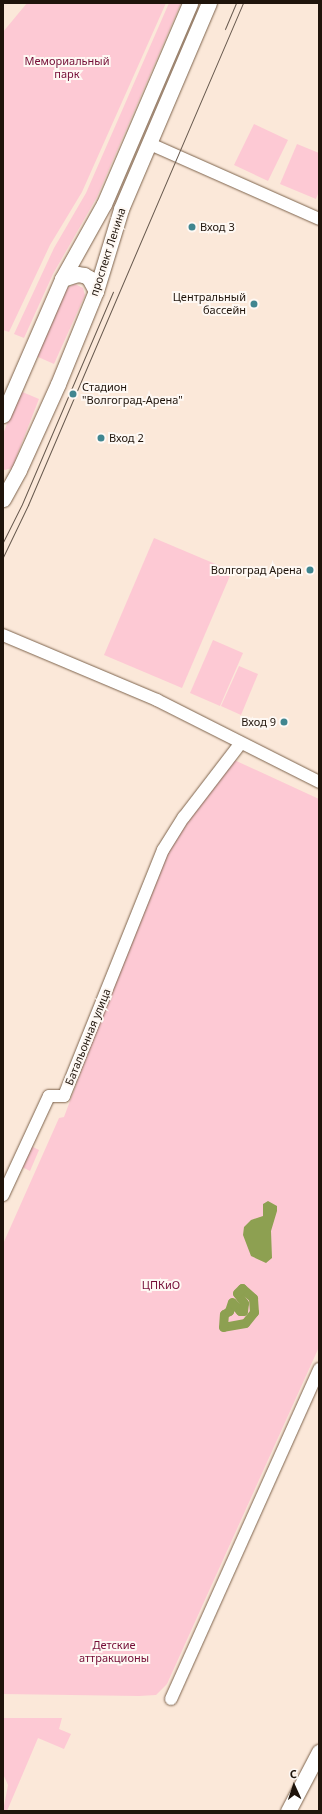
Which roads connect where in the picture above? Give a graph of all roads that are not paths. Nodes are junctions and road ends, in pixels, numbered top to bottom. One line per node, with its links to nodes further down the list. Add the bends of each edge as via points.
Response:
1 (190, 3): 5 (main road, проспект Ленина, via 104,204)
2 (209, 3): 3 (main road, проспект Ленина)
3 (150, 144): 4 (street); 6 (main road, проспект Ленина, via 121,209)
4 (319, 219)
5 (62, 279): 6 (main road, via 77,274 84,275 89,278); 7 (main road, проспект Ленина)
6 (96, 290): 8 (main road, проспект Ленина)
7 (3, 414)
8 (19, 470): 9 (main road); 10 (main road, проспект Ленина)
9 (3, 476)
10 (3, 499)
11 (3, 635): 12 (street, via 156,700)
12 (240, 744): 13 (street); 14 (street, Батальонная улица, via 184,817 157,862 64,1096 50,1096)
13 (319, 782)
14 (3, 1195)
15 (319, 1369): 16 (street)
16 (171, 1699)
17 (319, 1752): 19 (main road)
18 (319, 1770): 20 (main road)
19 (288, 1811)
20 (297, 1811)

